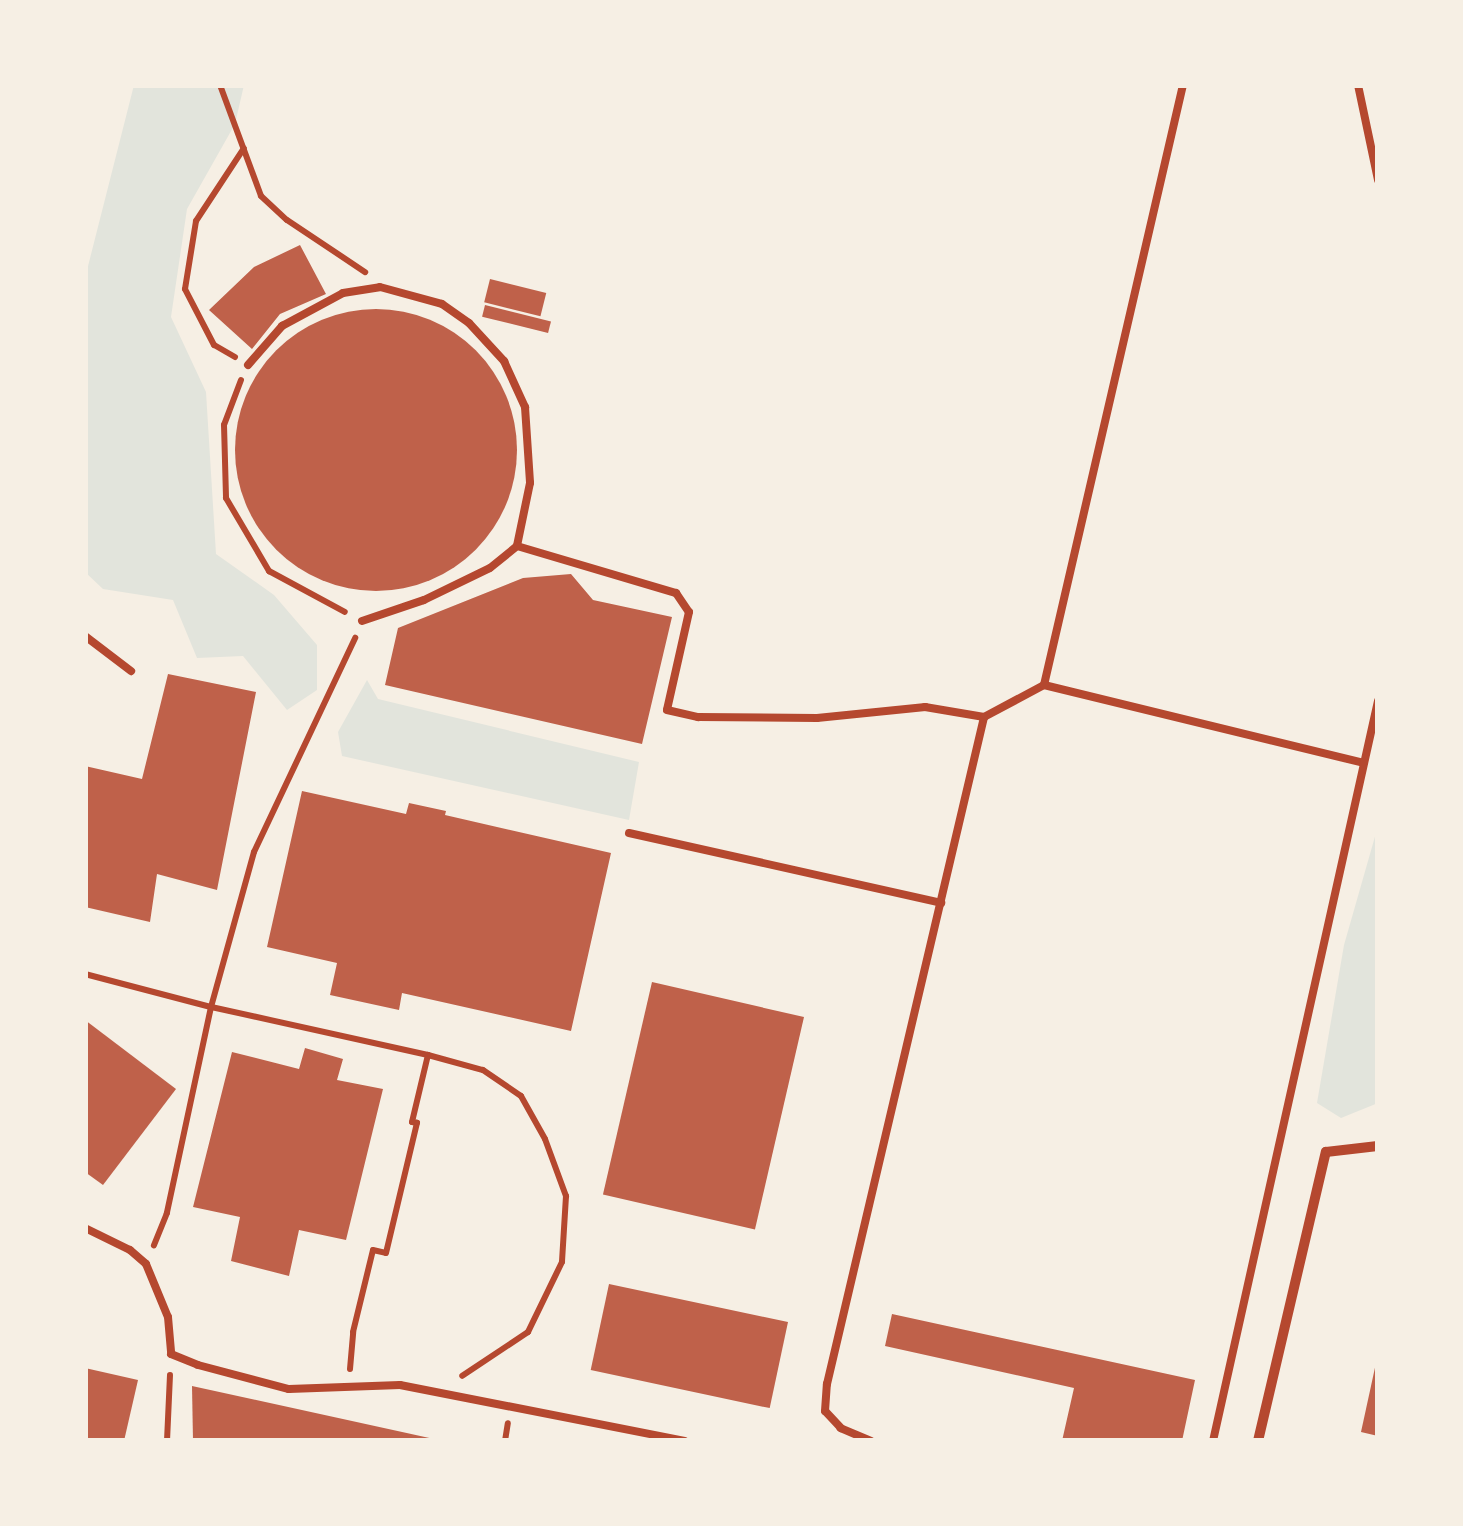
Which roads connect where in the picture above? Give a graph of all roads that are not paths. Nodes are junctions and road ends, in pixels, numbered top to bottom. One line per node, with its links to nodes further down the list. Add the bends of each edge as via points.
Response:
1 (1184, 85): 9 (lane)
2 (1358, 85): 3 (lane)
3 (1378, 180)
4 (248, 365): 5 (lane, via 282,326 343,293 380,286 442,304 504,361 526,407 530,483)
5 (517, 546): 6 (lane, via 490,568 424,600); 11 (lane, via 676,593 689,612 667,710 698,717 817,718 924,707)
6 (362, 621)
7 (85, 636): 8 (lane)
8 (130, 671)
9 (1044, 686): 11 (lane); 12 (lane)
10 (1378, 701): 12 (lane)
11 (984, 717): 14 (lane)
12 (1364, 764): 19 (lane)
13 (628, 833): 14 (lane)
14 (941, 903): 18 (lane, via 827,1384 826,1412 841,1428)
15 (1378, 1146): 20 (street, via 1326,1152)
16 (85, 1228): 17 (lane, via 146,1264 168,1316 171,1354 259,1383 412,1388)
17 (686, 1441)
18 (871, 1441)
19 (1213, 1441)
20 (1258, 1441)

